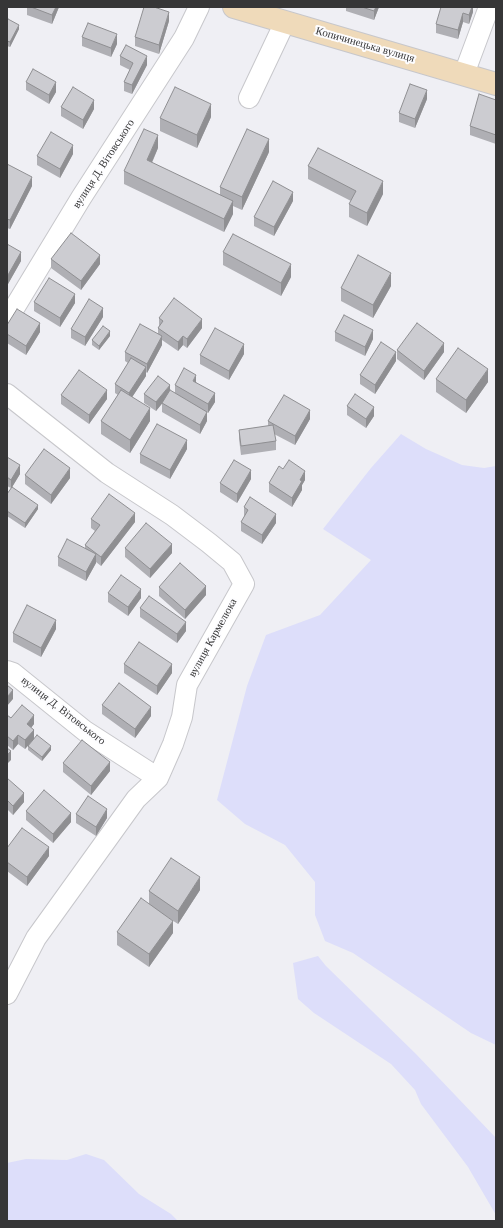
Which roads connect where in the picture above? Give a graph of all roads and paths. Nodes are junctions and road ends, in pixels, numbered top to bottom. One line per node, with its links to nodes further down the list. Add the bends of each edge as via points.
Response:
1 (199, 7): 8 (street, вулиця Д. Вітовського, via 184,38 81,198)
2 (234, 7): 4 (main road, Копичинецька вулиця)
3 (490, 7): 5 (street)
4 (285, 22): 5 (main road, Копичинецька вулиця); 7 (street)
5 (464, 74): 6 (main road, Копичинецька вулиця)
6 (496, 84)
7 (249, 98)
8 (7, 320)
9 (7, 394): 11 (street, вулиця Кармелюка, via 107,473 172,515 209,543 232,562 244,584 187,685 182,717)
10 (7, 671): 11 (street, вулиця Д. Вітовського, via 13,673 85,731)
11 (158, 778): 12 (street, вулиця Кармелюка, via 136,799 36,938)
12 (7, 994)

